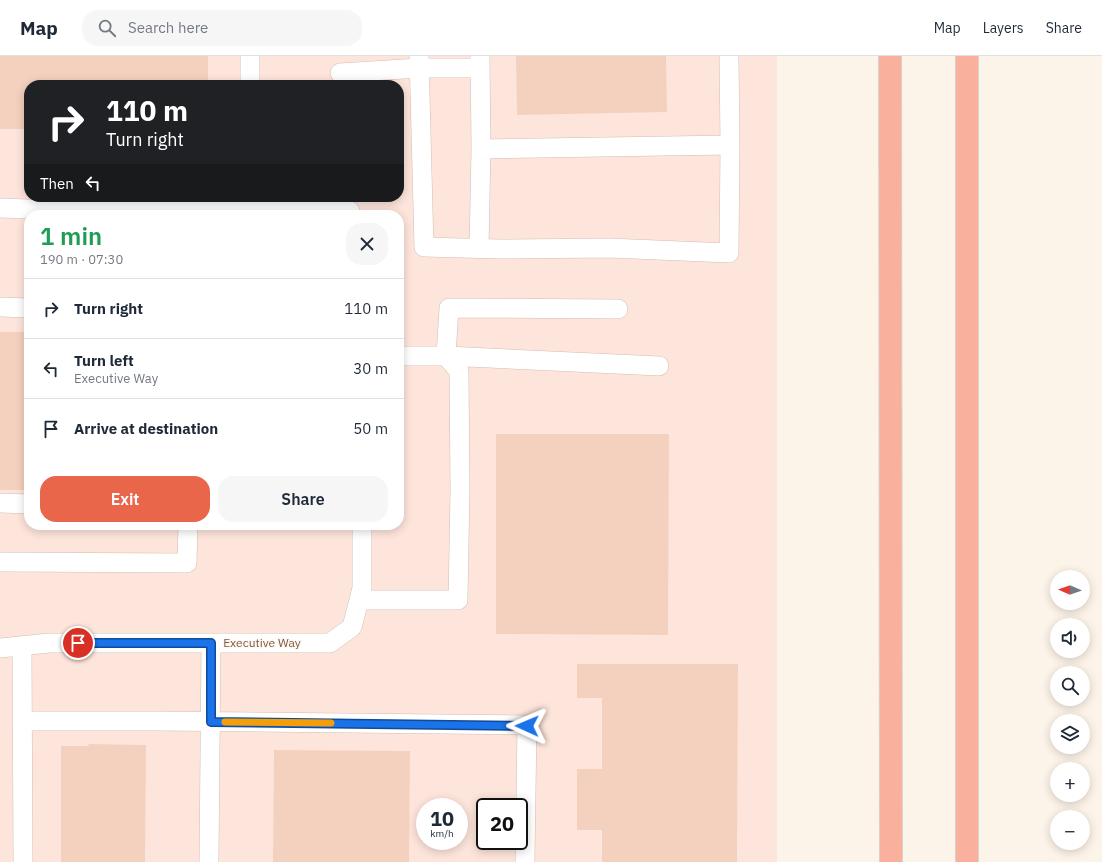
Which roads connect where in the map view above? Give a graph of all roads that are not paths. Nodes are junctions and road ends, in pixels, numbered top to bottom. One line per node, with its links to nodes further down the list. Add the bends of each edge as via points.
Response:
1 (250, 56): 8 (street)
2 (729, 56): 9 (street)
3 (890, 56): 37 (highway)
4 (967, 56): 38 (highway)
5 (419, 62): 6 (street); 7 (street); 16 (street, via 424,247)
6 (480, 62): 10 (street)
7 (340, 71)
8 (250, 80)
9 (730, 145): 10 (street); 16 (street, via 729,253 609,248)
10 (482, 149): 16 (street)
11 (252, 202): 13 (street); 15 (street)
12 (0, 208): 14 (street)
13 (350, 208)
14 (57, 210)
15 (104, 210)
16 (479, 248)
17 (0, 307): 18 (street)
18 (24, 308)
19 (618, 309): 21 (street, via 449,308)
20 (404, 356): 21 (street)
21 (446, 356): 22 (street); 28 (street, via 459,371 458,600)
22 (659, 366)
23 (0, 504): 24 (street)
24 (24, 504)
25 (188, 530): 27 (street, via 187,563)
26 (362, 530): 28 (street, via 362,588)
27 (0, 562)
28 (359, 600): 29 (street, Executive Way, via 352,627 330,643)
29 (211, 643): 30 (street, Executive Way, via 49,643); 33 (street)
30 (22, 646): 31 (street, Executive Way); 32 (street)
31 (0, 648)
32 (22, 721): 33 (street); 34 (street)
33 (211, 722): 35 (street); 36 (street, via 527,726)
34 (23, 862)
35 (209, 862)
36 (525, 862)
37 (891, 862)
38 (967, 862)

